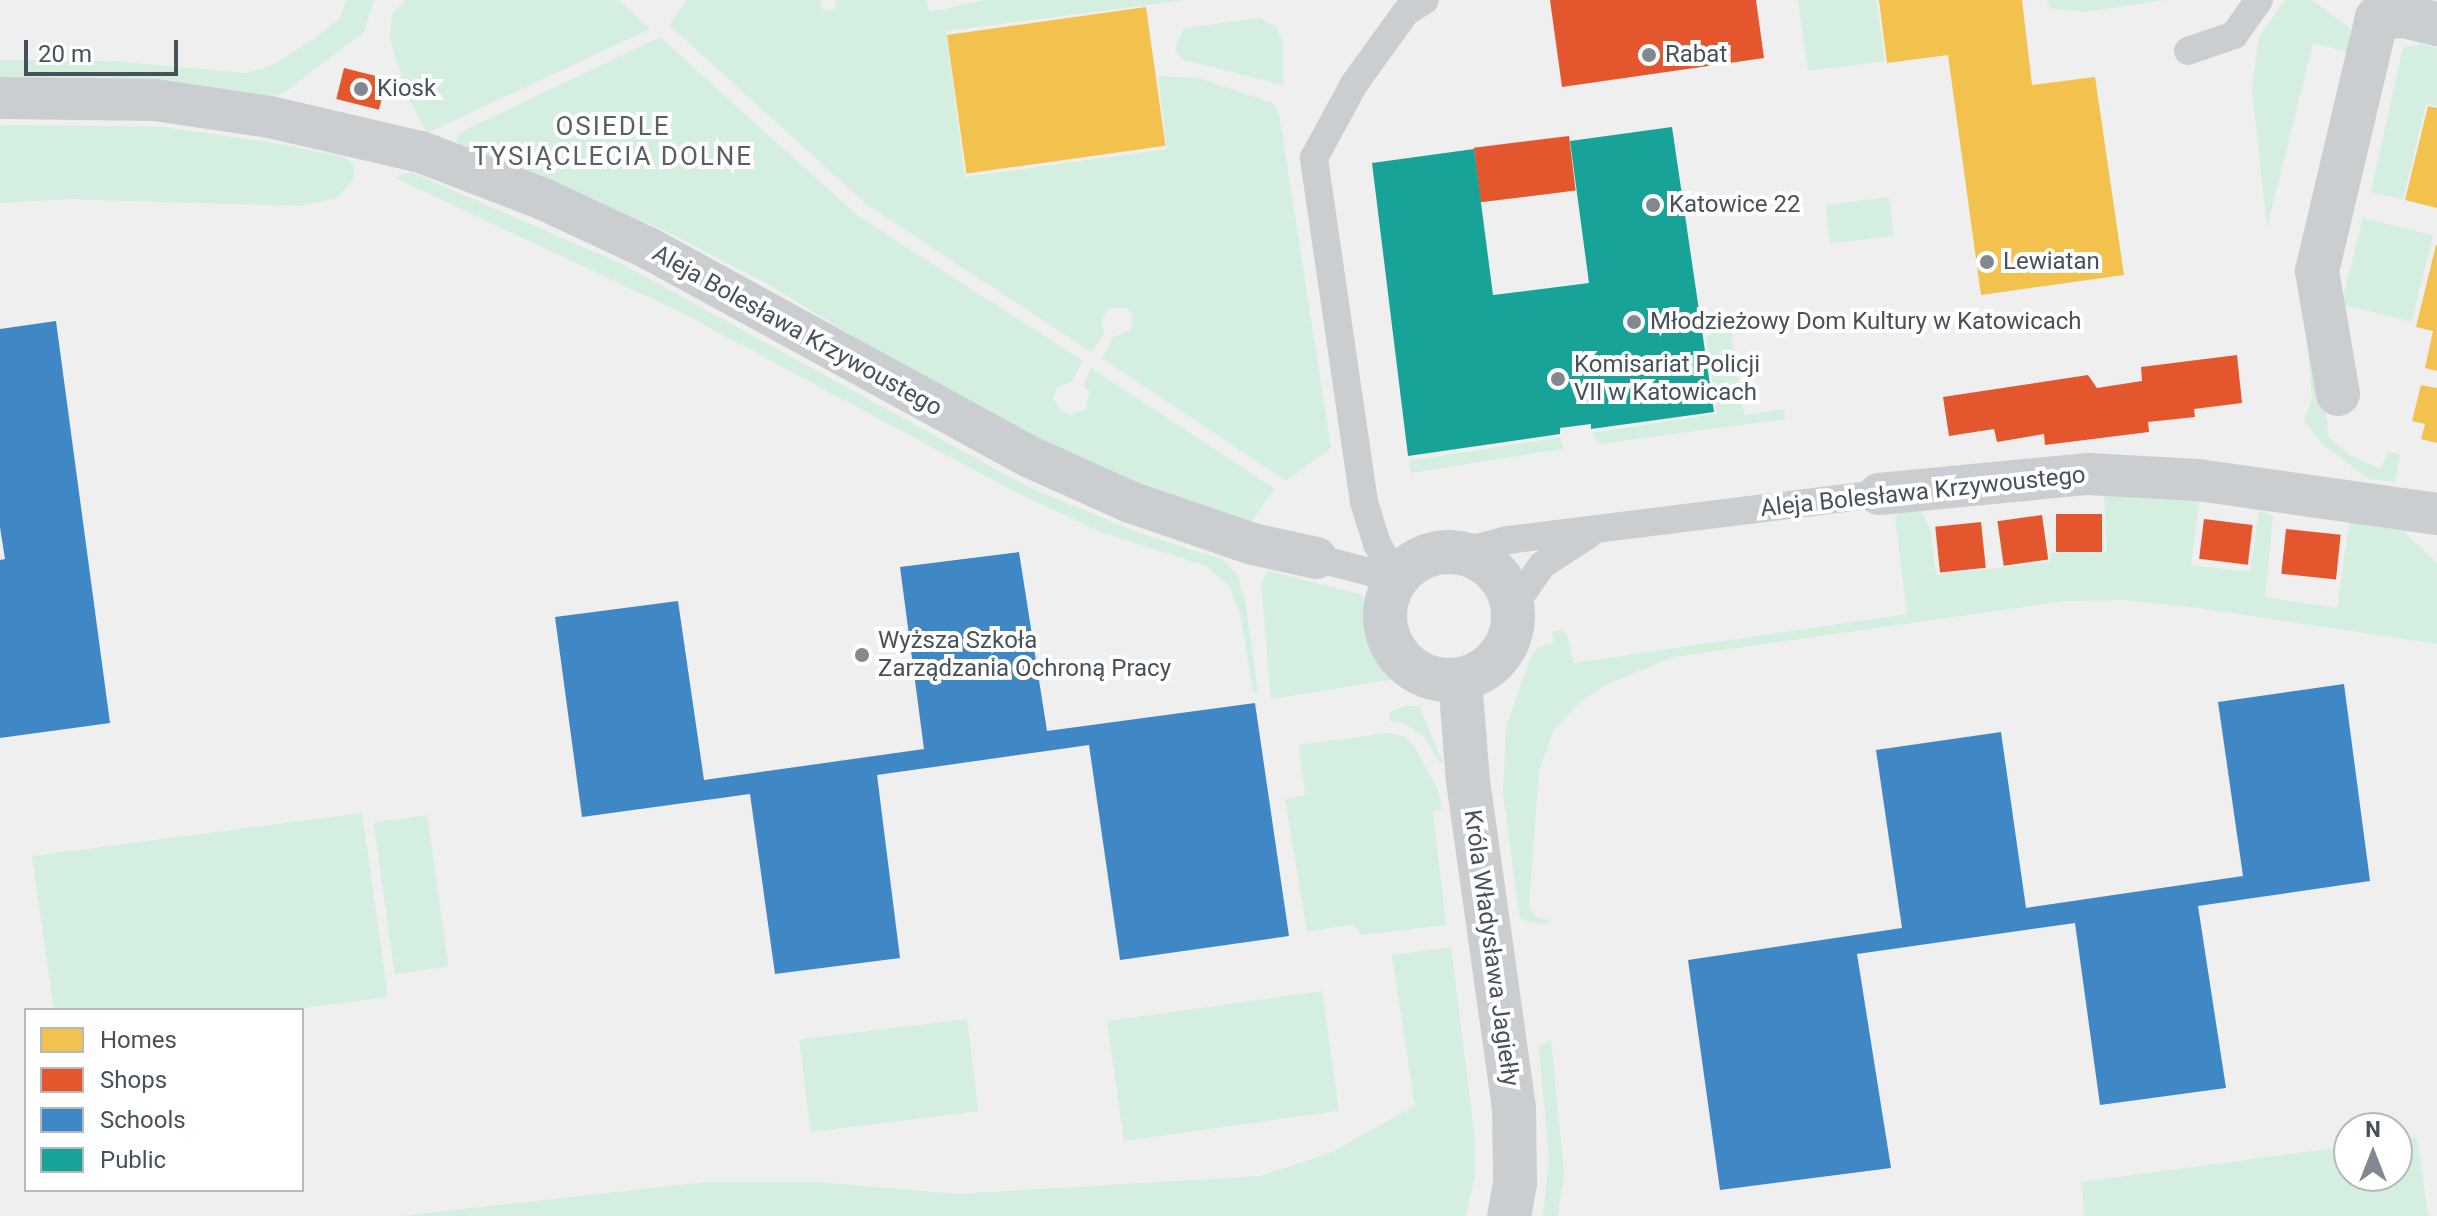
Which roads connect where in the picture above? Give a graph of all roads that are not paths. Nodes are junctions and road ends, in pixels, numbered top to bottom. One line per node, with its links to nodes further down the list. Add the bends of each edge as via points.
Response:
1 (2259, 0): 4 (lane, via 2234,35)
2 (1416, 6): 12 (lane, via 1326,127 1314,158 1364,502)
3 (2418, 13): 6 (street, via 2377,18 2317,271)
4 (2188, 51)
5 (0, 98): 11 (street, Aleja Bolesława Krzywoustego, via 155,100 282,119 421,152 543,199 691,270 1030,457 1130,502 1253,544)
6 (2338, 394)
7 (1879, 494): 8 (street, Aleja Bolesława Krzywoustego, via 2088,474 2198,480); 9 (lane, Aleja Bolesława Krzywoustego)
8 (2437, 514)
9 (1600, 529): 10 (lane, Aleja Bolesława Krzywoustego, via 1508,540); 13 (lane, Aleja Bolesława Krzywoustego, via 1568,544 1542,565)
10 (1458, 553): 12 (street); 13 (street, via 1495,571)
11 (1316, 558): 12 (lane, Aleja Bolesława Krzywoustego)
12 (1386, 562): 14 (street, via 1384,619 1398,658 1434,679)
13 (1513, 607): 14 (street, via 1509,640 1499,657)
14 (1460, 680): 15 (street, Króla Władysława Jagiełły, via 1468,781 1514,1108 1515,1183)
15 (1509, 1216)

